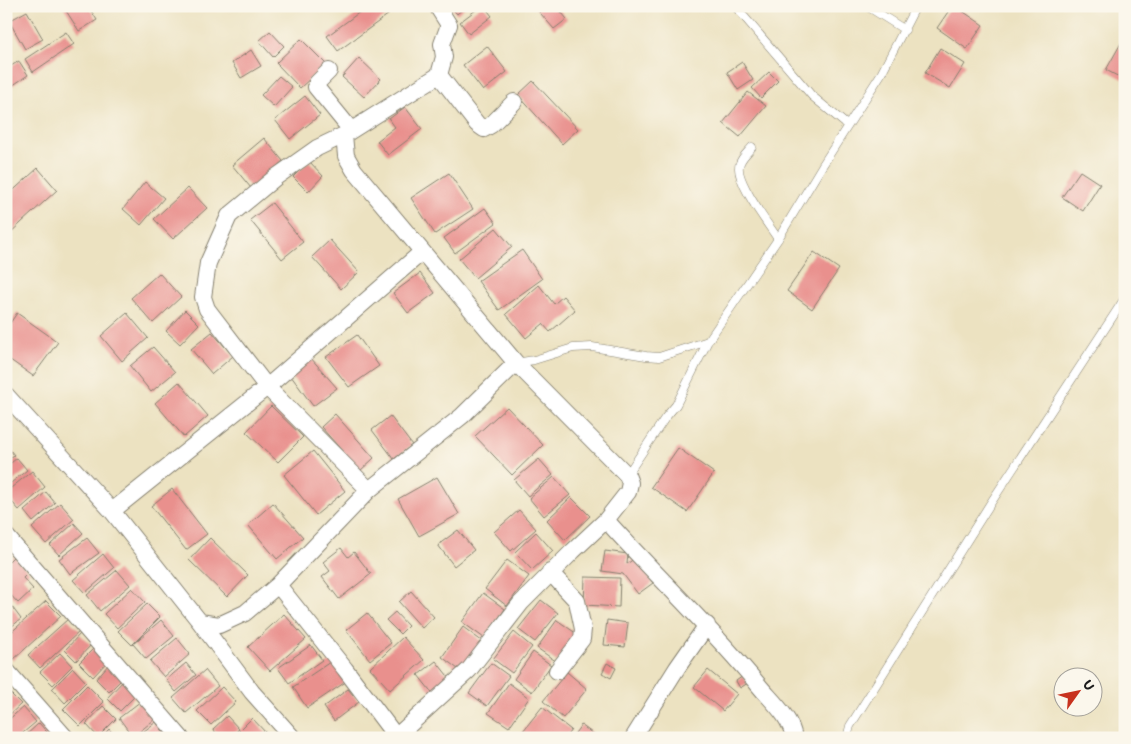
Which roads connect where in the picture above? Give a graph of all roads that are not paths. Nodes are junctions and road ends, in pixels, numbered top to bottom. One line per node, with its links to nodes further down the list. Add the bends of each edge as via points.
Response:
1 (438, 6): 7 (street, via 449,25 442,44 444,57)
2 (735, 6): 9 (lane, via 812,96)
3 (867, 6): 5 (lane)
4 (916, 6): 5 (lane)
5 (905, 30): 9 (lane)
6 (329, 71): 10 (street, via 316,87)
7 (439, 75): 8 (street, via 476,124 484,129); 10 (street)
8 (514, 102)
9 (847, 125): 12 (lane)
10 (347, 132): 13 (street, via 346,156 354,170); 17 (street, via 317,148 276,177 229,216 208,263 203,297 207,309)
11 (752, 147): 12 (lane, via 739,164 738,174)
12 (778, 239): 15 (lane)
13 (422, 252): 16 (street); 17 (street)
14 (1125, 298): 36 (lane, via 974,528 850,726)
15 (708, 341): 16 (lane, via 660,357 610,349 573,348); 19 (lane, via 676,405)
16 (516, 363): 19 (street); 20 (street, via 462,416)
17 (267, 387): 20 (street); 21 (street)
18 (6, 395): 21 (street)
19 (627, 475): 22 (street, via 630,483 628,492)
20 (369, 490): 25 (street)
21 (112, 511): 26 (street)
22 (606, 520): 24 (street); 27 (street)
23 (6, 536): 32 (street)
24 (550, 572): 29 (street, via 577,601 584,629 582,639); 30 (street, via 521,603 469,670)
25 (278, 585): 26 (street, via 229,622 219,625); 30 (street)
26 (200, 622): 33 (street, via 252,692)
27 (707, 626): 34 (street); 35 (street, via 783,714 791,725)
28 (6, 670): 31 (street)
29 (557, 671)
30 (396, 737)
31 (66, 738)
32 (182, 738)
33 (293, 738)
34 (632, 738)
35 (794, 738)
36 (847, 738)

